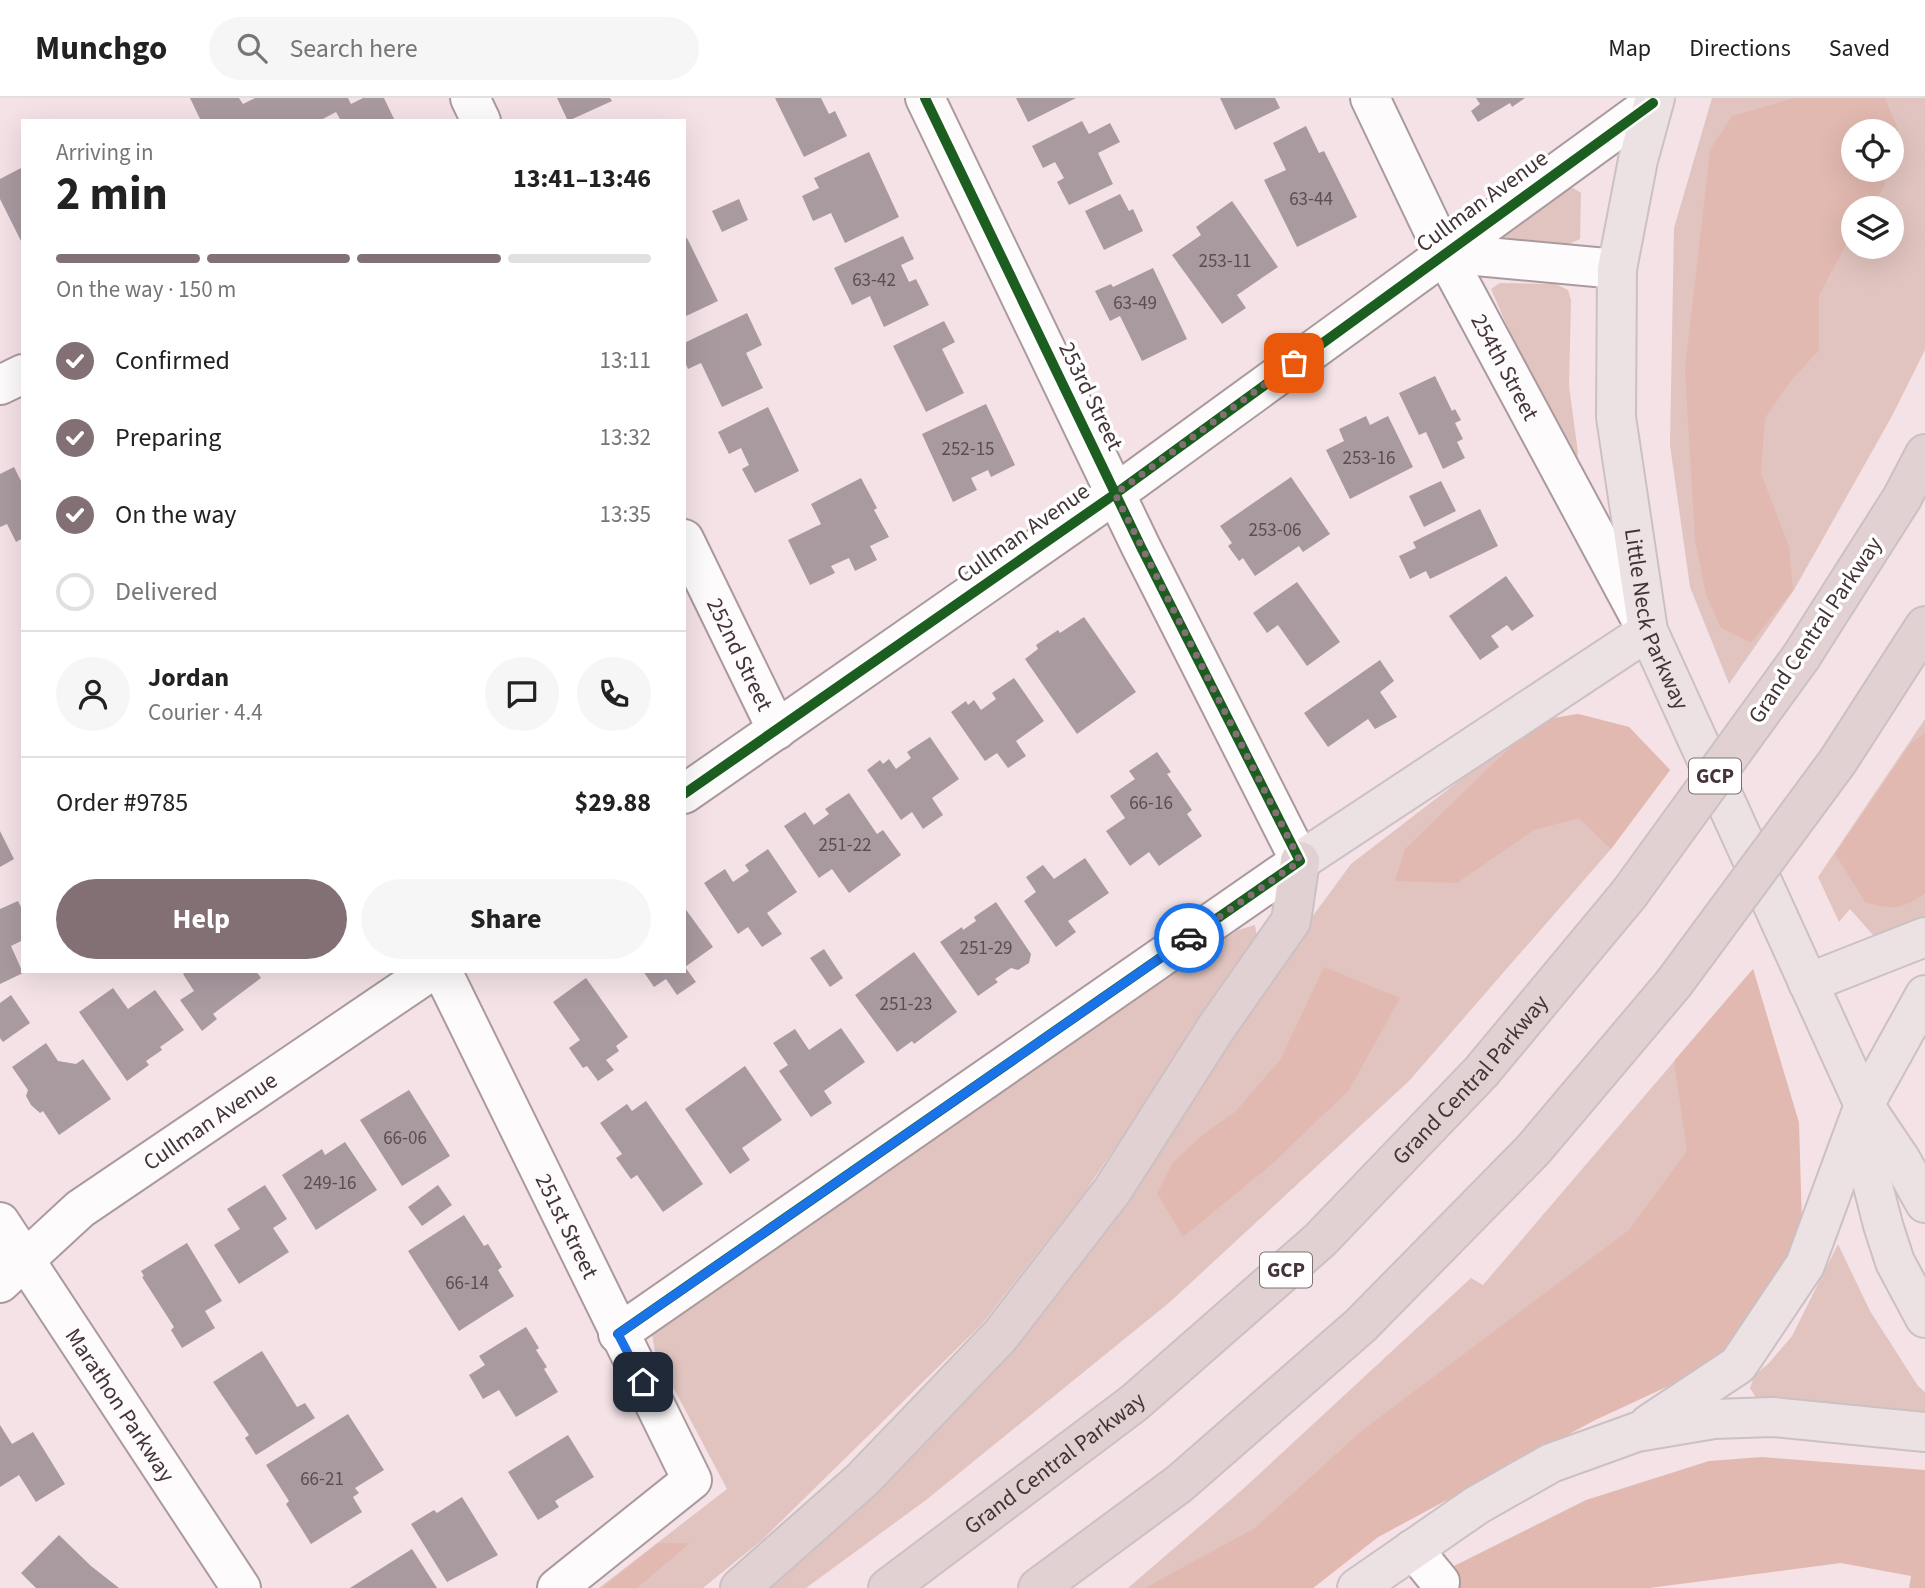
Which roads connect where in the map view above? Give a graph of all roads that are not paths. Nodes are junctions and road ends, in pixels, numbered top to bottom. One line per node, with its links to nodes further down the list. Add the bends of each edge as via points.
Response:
1 (470, 98): 5 (street)
2 (925, 98): 11 (street, 253rd Street)
3 (1370, 98): 6 (street, 254th Street)
4 (1654, 100): 6 (street, Cullman Avenue); 7 (main road, Little Neck Parkway)
5 (480, 119)
6 (1444, 253): 7 (street, Cullman Avenue); 11 (street, Cullman Avenue); 14 (street, 254th Street)
7 (1617, 269): 14 (main road, Little Neck Parkway, via 1616,417)
8 (21, 375): 9 (street)
9 (0, 385)
10 (1925, 454): 35 (highway, Grand Central Parkway / GCP, bridge, via 1801,657 1629,894 1481,1072 1321,1240 1134,1403)
11 (1115, 494): 15 (street, Cullman Avenue); 17 (street, 253rd Street)
12 (686, 543): 15 (street, 252nd Street)
13 (1925, 626): 36 (highway, bridge, via 1838,761 1674,983 1533,1150 1361,1325 1179,1484)
14 (1648, 631): 17 (main road); 21 (main road, Little Neck Parkway)
15 (777, 730): 16 (street, Cullman Avenue)
16 (686, 793)
17 (1300, 861): 28 (street); 34 (highway, via 1291,920 1112,1191 1000,1336 862,1480)
18 (1925, 937): 21 (main road)
19 (428, 973): 26 (street, Cullman Avenue, via 80,1209)
20 (443, 973): 28 (street, 251st Street)
21 (1808, 983): 23 (main road, Little Neck Parkway)
22 (1925, 995): 23 (main road)
23 (1864, 1105): 24 (main road, Little Neck Parkway); 27 (main road, Little Neck Parkway, via 1867,1162 1883,1225 1895,1262); 29 (main road, via 1805,1265 1738,1365)
24 (1925, 1203)
25 (0, 1222): 26 (street, Marathon Parkway)
26 (12, 1271): 32 (street, Marathon Parkway)
27 (1925, 1318)
28 (618, 1334): 33 (street, 251st Street, via 692,1480)
29 (1637, 1432): 30 (main road, via 1714,1419 1773,1417); 31 (main road, via 1551,1463)
30 (1925, 1432)
31 (1413, 1549): 37 (main road); 38 (street, via 1440,1583)
32 (241, 1588)
33 (557, 1588)
34 (740, 1588)
35 (888, 1588)
36 (1038, 1588)
37 (1357, 1588)
38 (1439, 1588)

